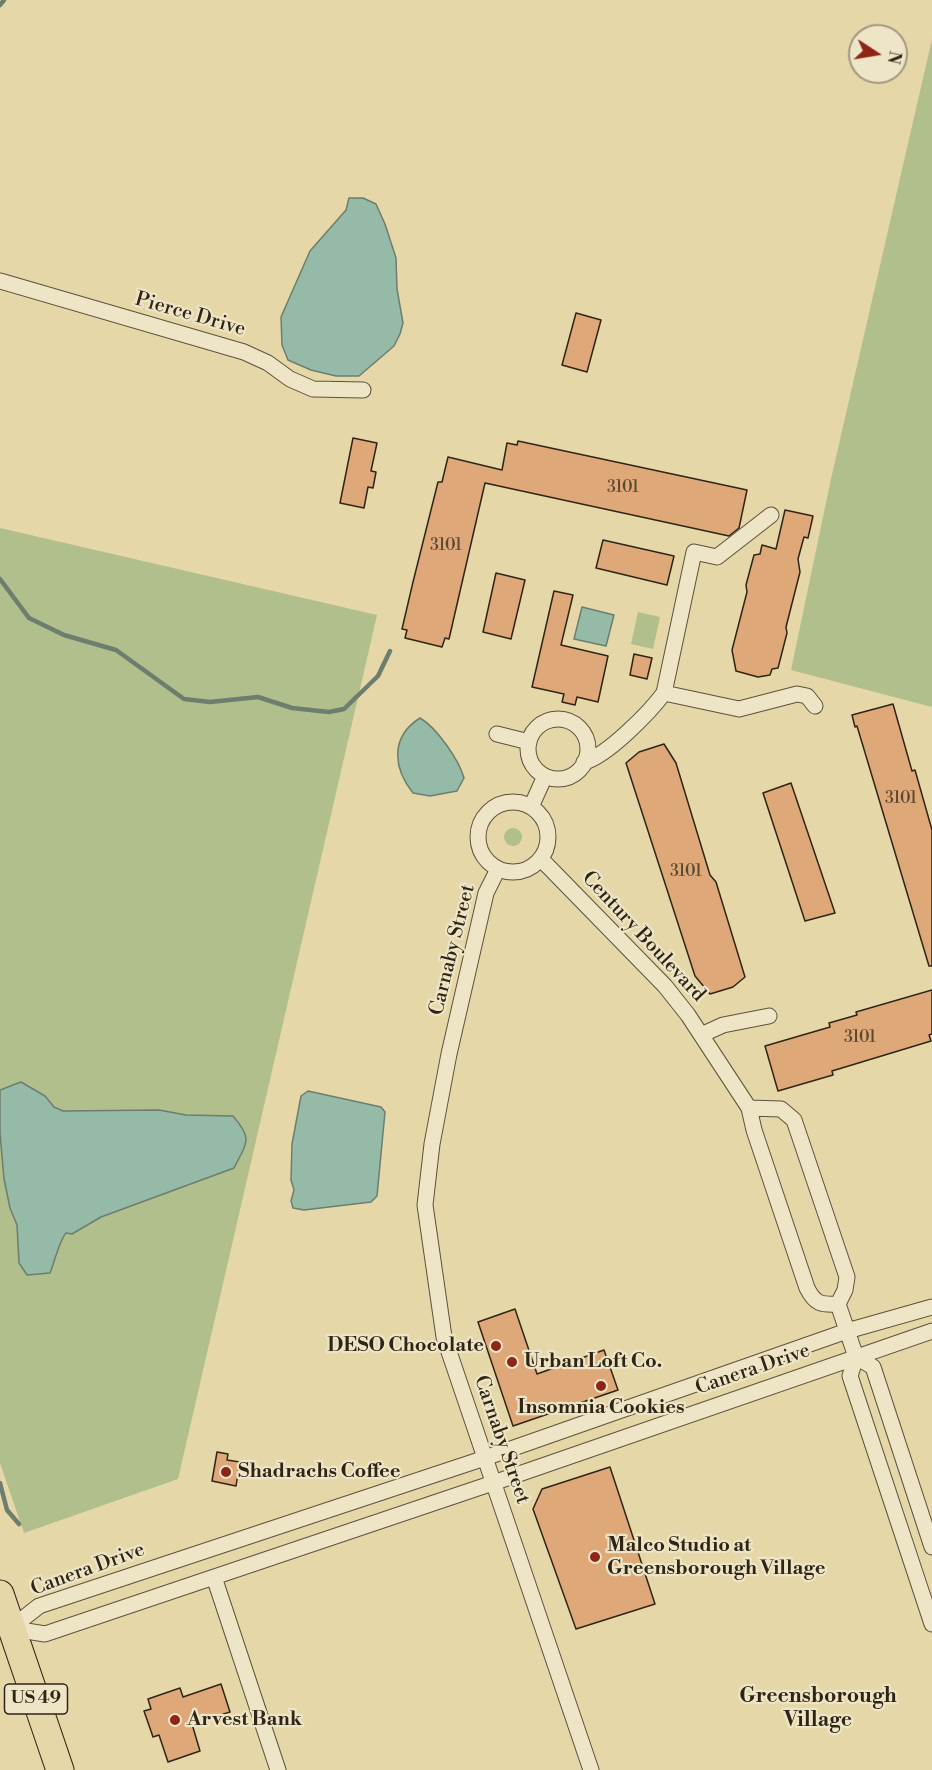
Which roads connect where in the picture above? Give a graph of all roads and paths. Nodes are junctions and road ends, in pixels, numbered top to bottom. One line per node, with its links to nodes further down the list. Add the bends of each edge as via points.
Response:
1 (0, 281): 2 (street, Pierce Drive, via 244,352 313,389)
2 (363, 390)
3 (771, 515): 4 (street, via 717,557 694,552)
4 (664, 693): 5 (street, via 739,709 797,694 807,696); 9 (street)
5 (815, 706)
6 (497, 734): 8 (street)
7 (584, 736): 8 (street, via 572,723 555,719 538,726); 9 (street); 10 (street)
8 (529, 742): 11 (street, via 531,762)
9 (614, 743): 10 (street, via 595,759)
10 (584, 762): 11 (street, via 572,775)
11 (545, 776): 12 (street)
12 (531, 807): 13 (street, via 540,814 547,831); 14 (street, Carnaby Street, via 509,801 498,804 482,820 478,842 488,862)
13 (541, 859): 14 (street, Carnaby Street, via 521,871); 16 (street, Century Boulevard, via 665,986)
14 (498, 869): 23 (street, Carnaby Street, via 486,894 449,1054 425,1206 444,1337)
15 (769, 1016): 16 (street, via 723,1025)
16 (701, 1035): 17 (street, Century Boulevard)
17 (749, 1108): 18 (street, Century Boulevard, via 807,1288 813,1299); 18 (street, via 781,1109 794,1119 847,1277)
18 (838, 1304): 20 (street)
19 (932, 1307): 20 (street, Canera Drive)
20 (847, 1331): 22 (street); 23 (street, Canera Drive)
21 (932, 1331): 22 (street, Canera Drive)
22 (856, 1357): 24 (street, Canera Drive); 25 (street, via 873,1367); 28 (street, via 850,1376)
23 (484, 1458): 24 (street, Carnaby Street); 29 (street, Canera Drive, via 39,1606)
24 (493, 1483): 26 (street, Canera Drive); 32 (street, Carnaby Street)
25 (932, 1547)
26 (214, 1577): 29 (street, Canera Drive, via 45,1634); 31 (street)
27 (0, 1594): 29 (highway, US 49)
28 (932, 1624)
29 (6, 1628): 30 (highway, US 49)
30 (60, 1770)
31 (278, 1770)
32 (591, 1770)

